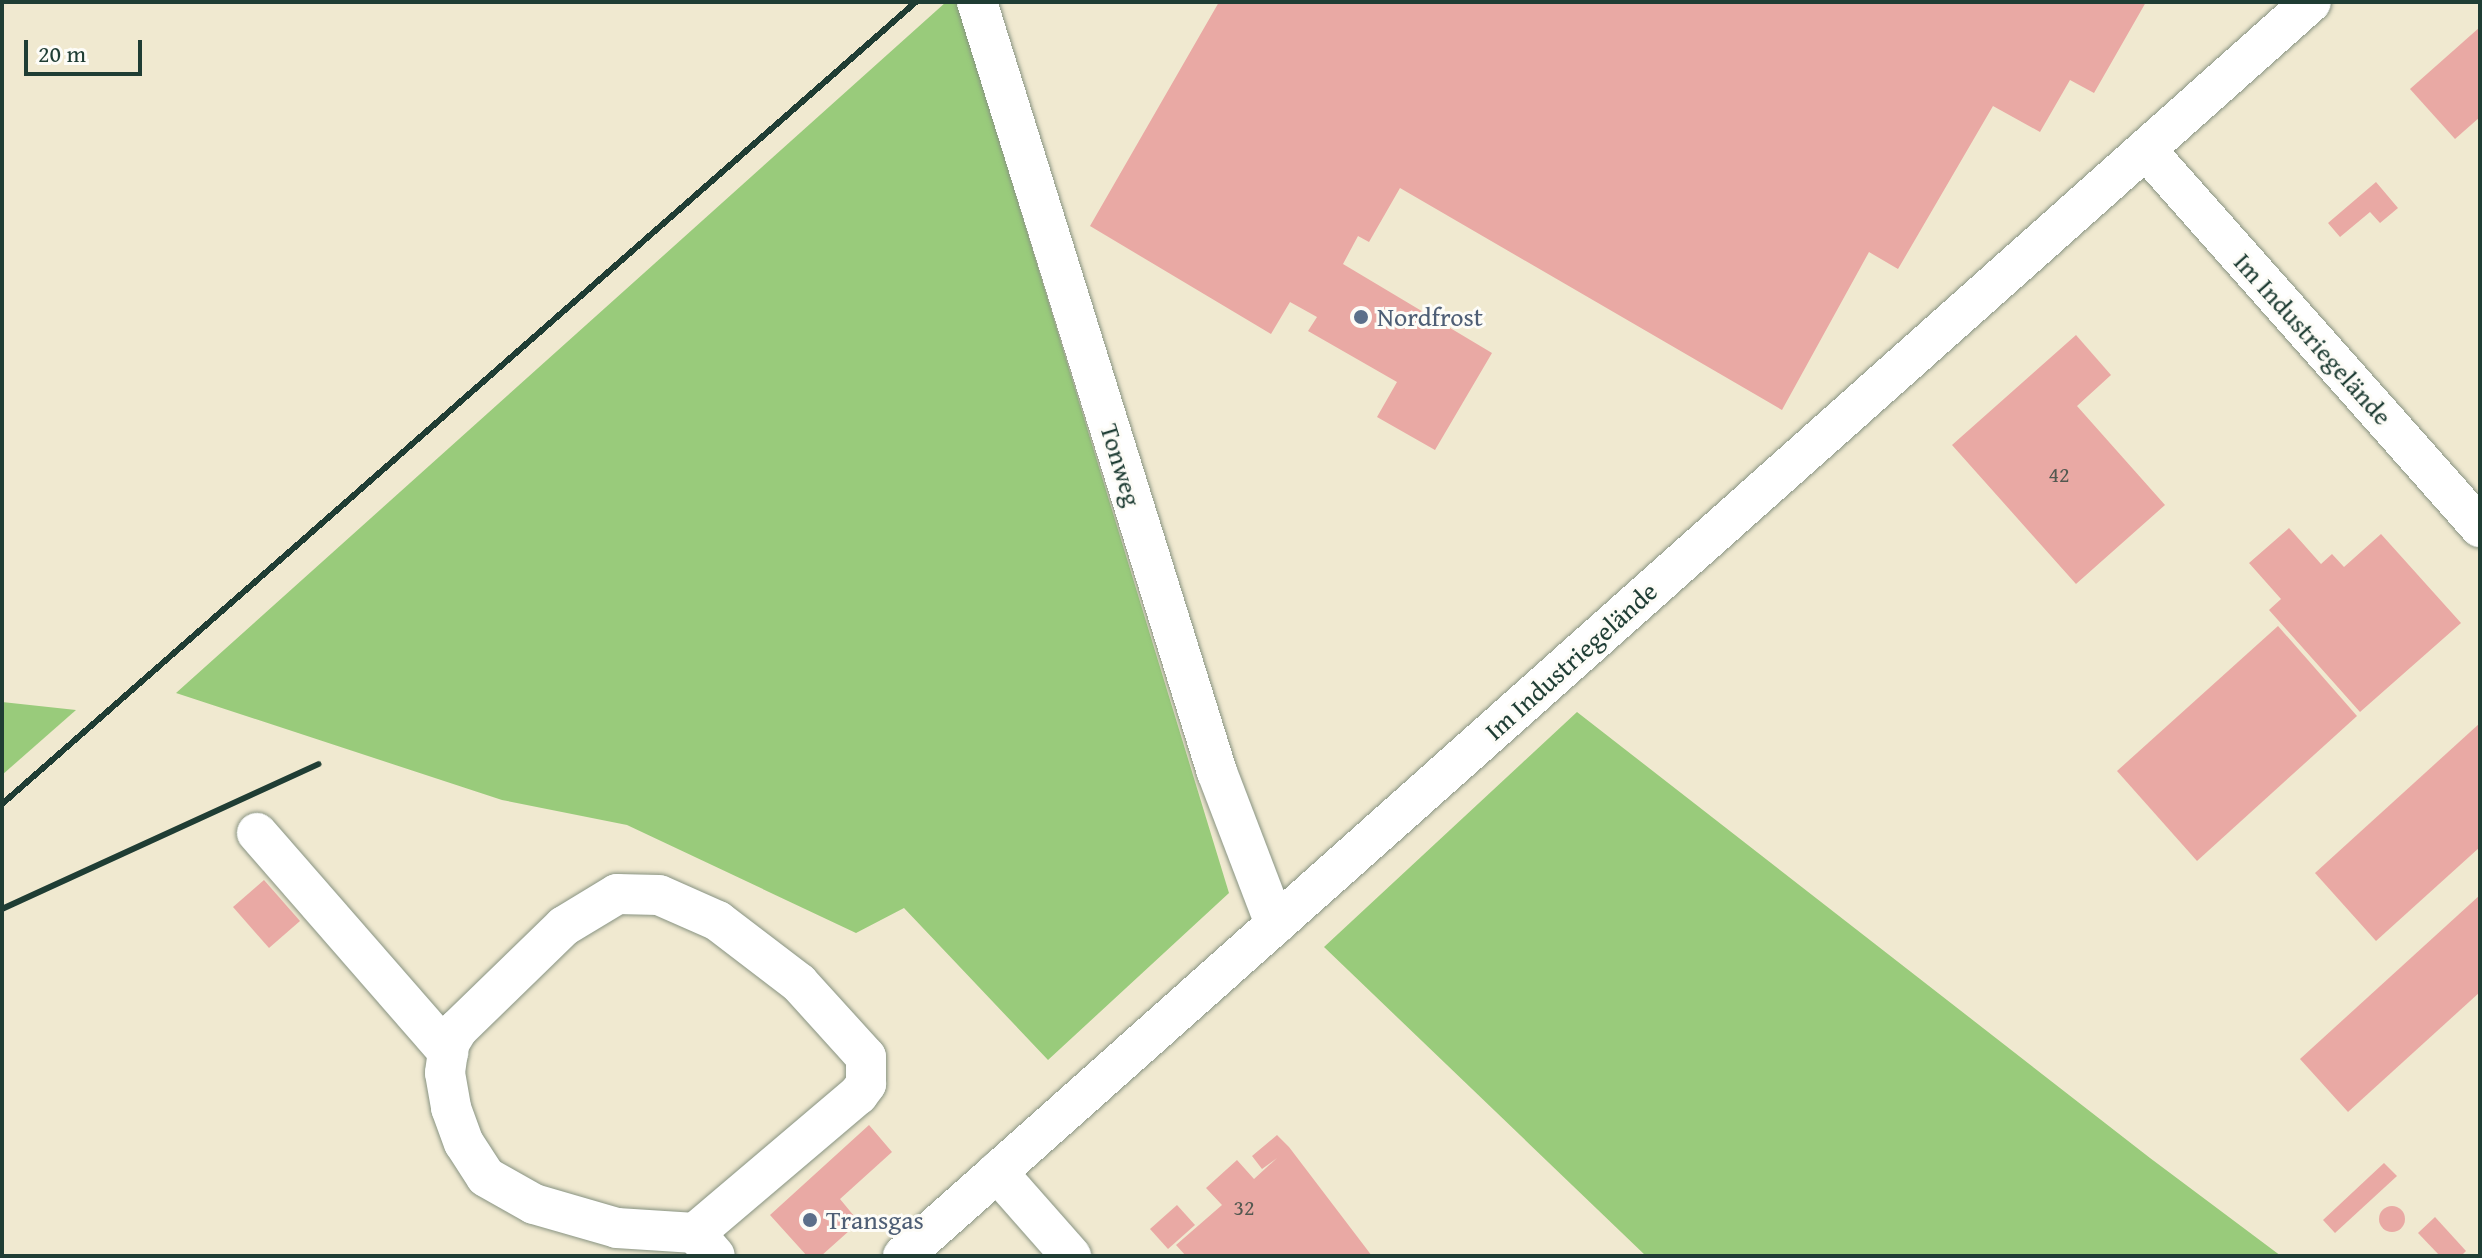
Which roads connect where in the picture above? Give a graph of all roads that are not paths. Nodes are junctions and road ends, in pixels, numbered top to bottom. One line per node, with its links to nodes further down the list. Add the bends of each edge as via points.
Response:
1 (977, 2): 6 (street, Tonweg, via 1217,772)
2 (2311, 2): 3 (street, Im Industriegelände)
3 (2146, 150): 4 (street, Im Industriegelände); 6 (street, Im Industriegelände)
4 (2480, 527)
5 (257, 833): 7 (street)
6 (1275, 924): 8 (street, Im Industriegelände)
7 (448, 1052): 9 (street, via 445,1073 451,1108 464,1143 486,1177 534,1204 617,1228); 9 (street, via 458,1029 498,986 564,926 617,894 636,891 687,904 749,943 799,983 858,1044 866,1057 866,1084)
8 (997, 1172): 10 (street, Im Industriegelände); 11 (street)
9 (705, 1244)
10 (903, 1256)
11 (1071, 1256)

